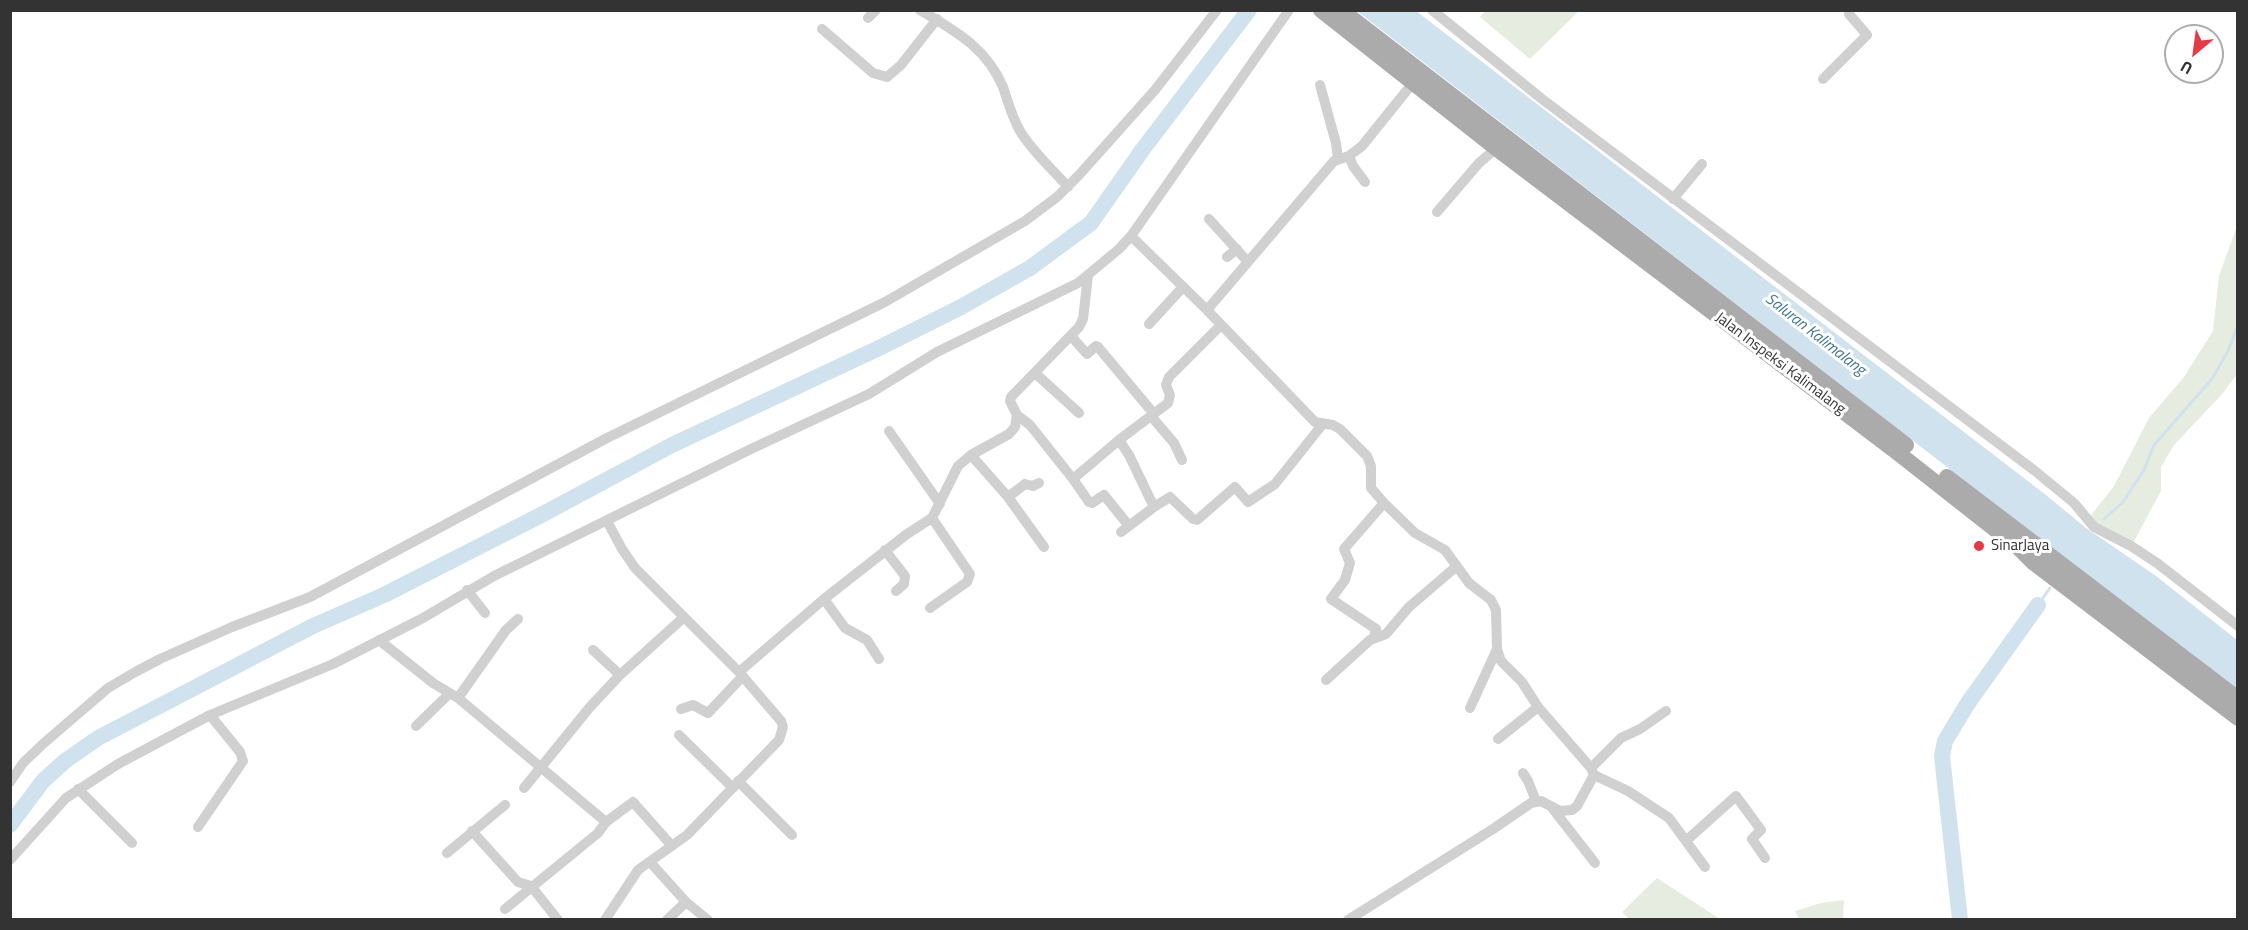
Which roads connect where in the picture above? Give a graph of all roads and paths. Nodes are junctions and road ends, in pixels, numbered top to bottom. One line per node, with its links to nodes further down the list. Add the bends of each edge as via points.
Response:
1 (920, 10): 8 (street)
2 (1217, 10): 17 (street, via 1155,90)
3 (1289, 10): 21 (street)
4 (1322, 10): 10 (main road, Jalan Inspeksi Kalimalang)
5 (1341, 10): 10 (main road, Jalan Inspeksi Kalimalang)
6 (1432, 10): 18 (street)
7 (1849, 12): 11 (street, via 1867,35)
8 (937, 20): 9 (street, via 887,77 873,73); 17 (street, via 961,34 985,58 1002,86 1021,134)
9 (822, 29)
10 (1417, 77): 13 (main road, Jalan Inspeksi Kalimalang); 14 (street, via 1362,146)
11 (1823, 79)
12 (1320, 85): 14 (street)
13 (1502, 143): 19 (street, via 1479,163); 51 (main road, Jalan Inspeksi Kalimalang)
14 (1344, 158): 16 (street); 24 (street)
15 (1702, 164): 18 (street)
16 (1365, 182)
17 (1068, 187): 82 (street, via 1025,221 885,302 607,438 310,597 160,658 108,688 38,748)
18 (1673, 199): 59 (street, via 2035,471 2074,503 2094,527 2157,563)
19 (1437, 212)
20 (1209, 219): 22 (street)
21 (1131, 237): 25 (street); 26 (street)
22 (1237, 249): 23 (street); 24 (street)
23 (1227, 257)
24 (1248, 262): 27 (street)
25 (1088, 276): 30 (street, via 1083,319); 47 (street, via 930,356 869,394)
26 (1184, 287): 27 (street); 28 (street)
27 (1207, 310): 29 (street)
28 (1149, 324)
29 (1221, 325): 34 (street, via 1169,378 1170,399); 35 (street, via 1315,422)
30 (1071, 336): 31 (street); 34 (street, via 1087,354 1098,347)
31 (1035, 373): 32 (street); 33 (street, via 1011,397)
32 (1079, 413)
33 (1017, 415): 38 (street, via 1015,428 1009,434); 40 (street, via 1030,425)
34 (1152, 415): 37 (street); 39 (street)
35 (1322, 424): 43 (street, via 1340,429 1367,456 1371,488); 45 (street, via 1275,484 1248,502 1235,488 1197,520 1170,496)
36 (890, 431): 44 (street)
37 (1119, 440): 40 (street); 45 (street)
38 (972, 455): 42 (street); 44 (street, via 954,471)
39 (1182, 460)
40 (1073, 479): 45 (street, via 1089,502 1104,495 1125,529)
41 (1038, 483): 42 (street, via 1025,484)
42 (1008, 498): 48 (street)
43 (1384, 503): 50 (street, via 1415,533 1445,550); 60 (street, via 1344,549 1350,563 1342,586 1331,599 1376,629)
44 (940, 504): 46 (street)
45 (1154, 507)
46 (932, 518): 49 (street); 55 (street, via 970,574 967,582)
47 (607, 521): 52 (street); 57 (street, via 635,568)
48 (1044, 547)
49 (885, 550): 53 (street, via 905,576 904,584); 54 (street)
50 (1457, 566): 60 (street, via 1409,607 1386,634); 62 (street, via 1469,583 1494,604)
51 (2075, 585): 69 (main road, Jalan Inspeksi Kalimalang, via 2106,597); 75 (main road, Jalan Inspeksi Kalimalang)
52 (467, 590): 56 (street); 61 (street)
53 (896, 591)
54 (824, 599): 64 (street, via 845,628 867,640); 65 (street)
55 (930, 608)
56 (485, 613)
57 (683, 618): 65 (street); 66 (street)
58 (518, 619): 68 (street)
59 (2238, 626)
60 (1374, 638): 67 (street)
61 (379, 640): 68 (street); 74 (street)
62 (1497, 649): 70 (street, via 1501,661 1522,682); 71 (street)
63 (593, 650): 66 (street)
64 (879, 659)
65 (741, 674): 72 (street, via 708,713 693,705); 83 (street, via 783,728 778,740)
66 (620, 675): 79 (street)
67 (1326, 680)
68 (454, 695): 76 (street); 79 (street)
69 (2238, 699)
70 (1538, 707): 78 (street); 80 (street)
71 (1470, 708)
72 (681, 709)
73 (1666, 711): 80 (street, via 1621,738)
74 (210, 715): 85 (street); 90 (street, via 243,760)
75 (2238, 718)
76 (416, 726)
77 (679, 735): 83 (street)
78 (1498, 739)
79 (540, 766): 84 (street); 89 (street)
80 (1592, 771): 88 (street, via 1577,806 1560,811); 93 (street, via 1654,807)
81 (1523, 773): 86 (street)
82 (10, 782)
83 (735, 785): 92 (street); 95 (street)
84 (524, 788)
85 (78, 789): 94 (street); 98 (street)
86 (1536, 801): 88 (street); 109 (street)
87 (505, 805): 91 (street)
88 (1552, 807): 100 (street)
89 (606, 822): 95 (street, via 633,802); 102 (street, via 598,833)
90 (198, 827)
91 (472, 831): 96 (street); 102 (street, via 518,882)
92 (792, 835)
93 (1687, 840): 97 (street, via 1736,796 1761,830 1752,839); 101 (street)
94 (132, 843)
95 (672, 846): 99 (street)
96 (447, 853)
97 (1765, 858)
98 (10, 860)
99 (650, 862): 103 (street); 106 (street, via 633,876)
100 (1595, 863)
101 (1705, 867)
102 (531, 886): 104 (street); 105 (street)
103 (686, 902): 107 (street); 108 (street)
104 (505, 909)
105 (558, 920)
106 (605, 920)
107 (667, 920)
108 (708, 920)
109 (1348, 920)

